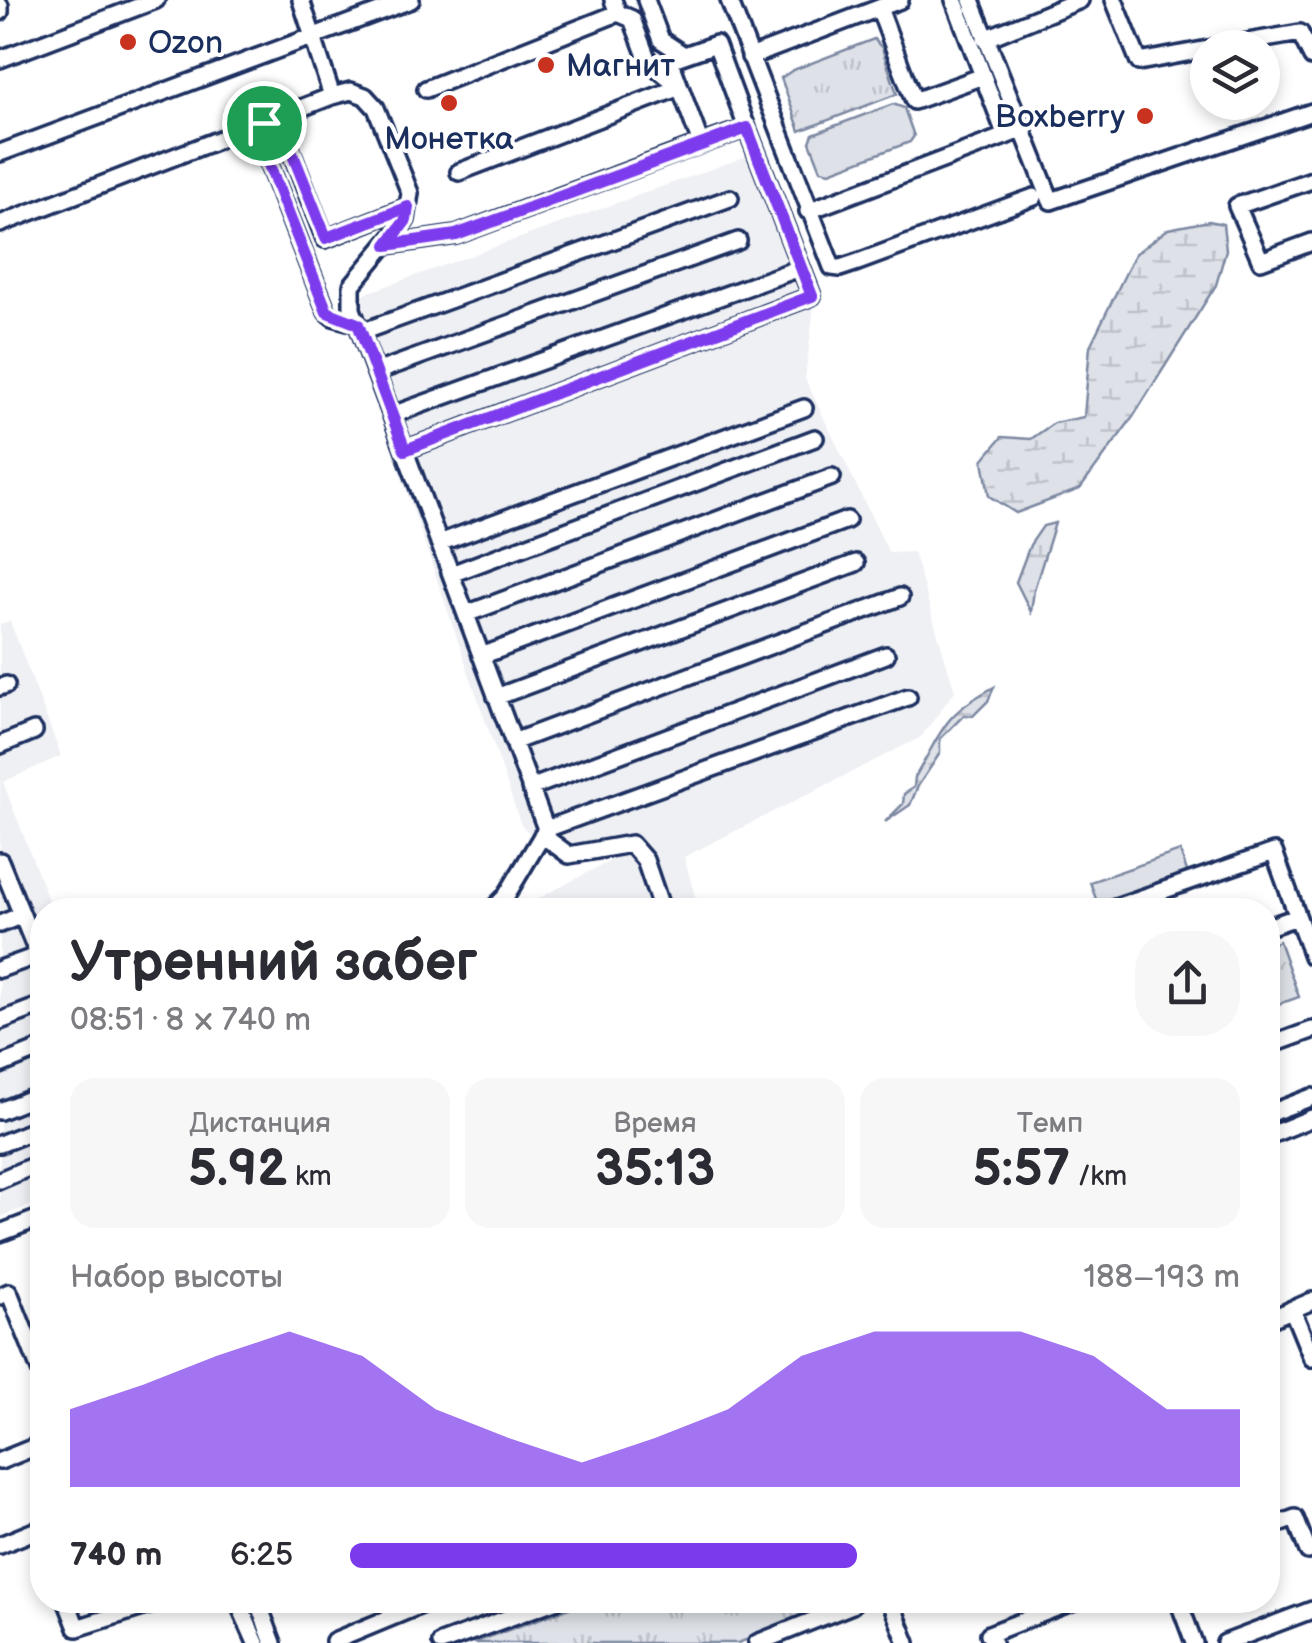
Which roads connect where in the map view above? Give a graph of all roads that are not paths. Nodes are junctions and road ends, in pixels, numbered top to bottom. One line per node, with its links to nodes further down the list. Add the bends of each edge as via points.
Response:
1 (156, 0): 20 (street)
2 (301, 0): 14 (street)
3 (411, 0): 14 (street)
4 (646, 0): 17 (street, via 661,40)
5 (728, 0): 18 (street)
6 (900, 0): 12 (street)
7 (954, 0): 21 (street)
8 (971, 0): 15 (street)
9 (1080, 0): 15 (street)
10 (1114, 0): 16 (street, via 1139,62)
11 (615, 7): 22 (street, via 632,19 648,61); 23 (street)
12 (879, 8): 18 (street); 21 (street, via 914,101)
13 (1280, 36): 19 (street, via 1300,33)
14 (314, 38): 24 (street); 30 (street)
15 (985, 39): 28 (street)
16 (1190, 52)
17 (684, 55): 22 (street, via 670,60); 27 (street, via 716,44)
18 (750, 57): 36 (street)
19 (1312, 57)
20 (0, 59)
21 (983, 76): 28 (street)
22 (680, 87): 29 (street); 31 (street)
23 (426, 89)
24 (332, 96): 26 (street); 35 (street, via 352,91 376,108 410,192)
25 (1312, 112): 34 (street, via 1056,201)
26 (271, 120): 35 (street, via 326,238); 37 (street); 42 (street, via 258,137 327,312)
27 (747, 128): 29 (street); 47 (street, via 812,296)
28 (1014, 133): 34 (street); 36 (street)
29 (701, 144): 40 (street, via 456,235)
30 (0, 153)
31 (460, 172)
32 (1312, 180): 39 (street, via 1238,206 1261,261)
33 (730, 198): 42 (street)
34 (1041, 198): 36 (street, via 840,268 826,260)
35 (408, 207): 40 (street)
36 (808, 211)
37 (0, 224)
38 (738, 241): 43 (street)
39 (1312, 242)
40 (387, 245): 42 (street, via 352,285)
41 (797, 269): 45 (street)
42 (359, 328): 43 (street)
43 (376, 372): 45 (street)
44 (804, 408): 50 (street)
45 (392, 415): 47 (street)
46 (816, 438): 52 (street)
47 (405, 450): 50 (street)
48 (832, 477): 54 (street)
49 (847, 520): 55 (street)
50 (440, 543): 52 (street)
51 (856, 563): 57 (street)
52 (451, 574): 54 (street)
53 (900, 597): 60 (street)
54 (466, 614): 55 (street)
55 (481, 656): 57 (street)
56 (886, 656): 62 (street)
57 (496, 697): 60 (street)
58 (908, 697): 63 (street)
59 (34, 731): 61 (street)
60 (514, 742): 62 (street)
61 (0, 745)
62 (530, 788): 63 (street)
63 (544, 832): 65 (street); 66 (street, via 569,855 631,844 645,860)
64 (2, 870): 68 (street)
65 (504, 898)
66 (658, 898)
67 (1141, 898): 69 (street, via 1274,852)
68 (22, 916): 71 (street); 72 (street)
69 (1297, 917): 70 (street); 73 (street)
70 (1280, 923)
71 (0, 924)
72 (30, 935)
73 (1312, 956)
74 (30, 962): 75 (street)
75 (0, 969)
76 (30, 1010): 77 (street)
77 (0, 1021)
78 (1312, 1030): 79 (street)
79 (1280, 1042)
80 (30, 1053): 81 (street)
81 (0, 1066)
82 (1312, 1097): 84 (street)
83 (30, 1099): 85 (street)
84 (1280, 1109)
85 (0, 1111)
86 (1312, 1118): 87 (street)
87 (1280, 1131)
88 (30, 1132): 89 (street)
89 (0, 1144)
90 (30, 1167): 91 (street)
91 (0, 1180)
92 (30, 1222): 93 (street)
93 (0, 1233)
94 (0, 1296): 98 (street, via 9,1292)
95 (1312, 1301): 96 (street)
96 (1292, 1309): 97 (street); 99 (street)
97 (1280, 1314)
98 (30, 1344)
99 (1312, 1358)
100 (30, 1449): 101 (street)
101 (0, 1461)
102 (1280, 1524): 105 (street, via 1295,1518)
103 (30, 1533): 104 (street)
104 (0, 1544)
105 (1312, 1549)
106 (1312, 1610): 125 (street)
107 (71, 1613): 108 (street, via 77,1628)
108 (124, 1613)
109 (243, 1613): 118 (street)
110 (262, 1613): 119 (street)
111 (402, 1613): 117 (street)
112 (505, 1613): 120 (street)
113 (832, 1613): 121 (street)
114 (895, 1613): 122 (street)
115 (1043, 1613): 123 (street, via 989,1634)
116 (1183, 1613): 124 (street)
117 (334, 1641)
118 (256, 1643)
119 (274, 1643)
120 (441, 1643)
121 (757, 1643)
122 (907, 1643)
123 (993, 1643)
124 (1194, 1643)
125 (1225, 1643)

